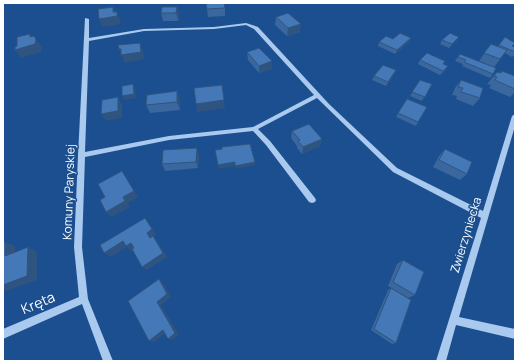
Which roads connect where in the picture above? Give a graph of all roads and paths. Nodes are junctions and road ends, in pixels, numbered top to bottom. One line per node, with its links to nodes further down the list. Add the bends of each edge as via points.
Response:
1 (87, 20): 2 (street, Komuny Paryskiej)
2 (86, 40): 3 (street, via 144,30 214,28 246,24 256,28); 6 (street, Komuny Paryskiej)
3 (318, 95): 5 (street); 8 (street, via 395,170)
4 (515, 116): 8 (street, Zwierzyniecka)
5 (254, 129): 6 (street, via 169,138); 7 (street)
6 (81, 155): 9 (street, Komuny Paryskiej, via 78,247)
7 (312, 200)
8 (485, 216): 10 (street, Zwierzyniecka)
9 (84, 299): 11 (street, Kręta); 13 (street, Komuny Paryskiej)
10 (452, 320): 12 (street); 14 (street, Zwierzyniecka)
11 (3, 334)
12 (515, 334)
13 (108, 361)
14 (441, 361)

